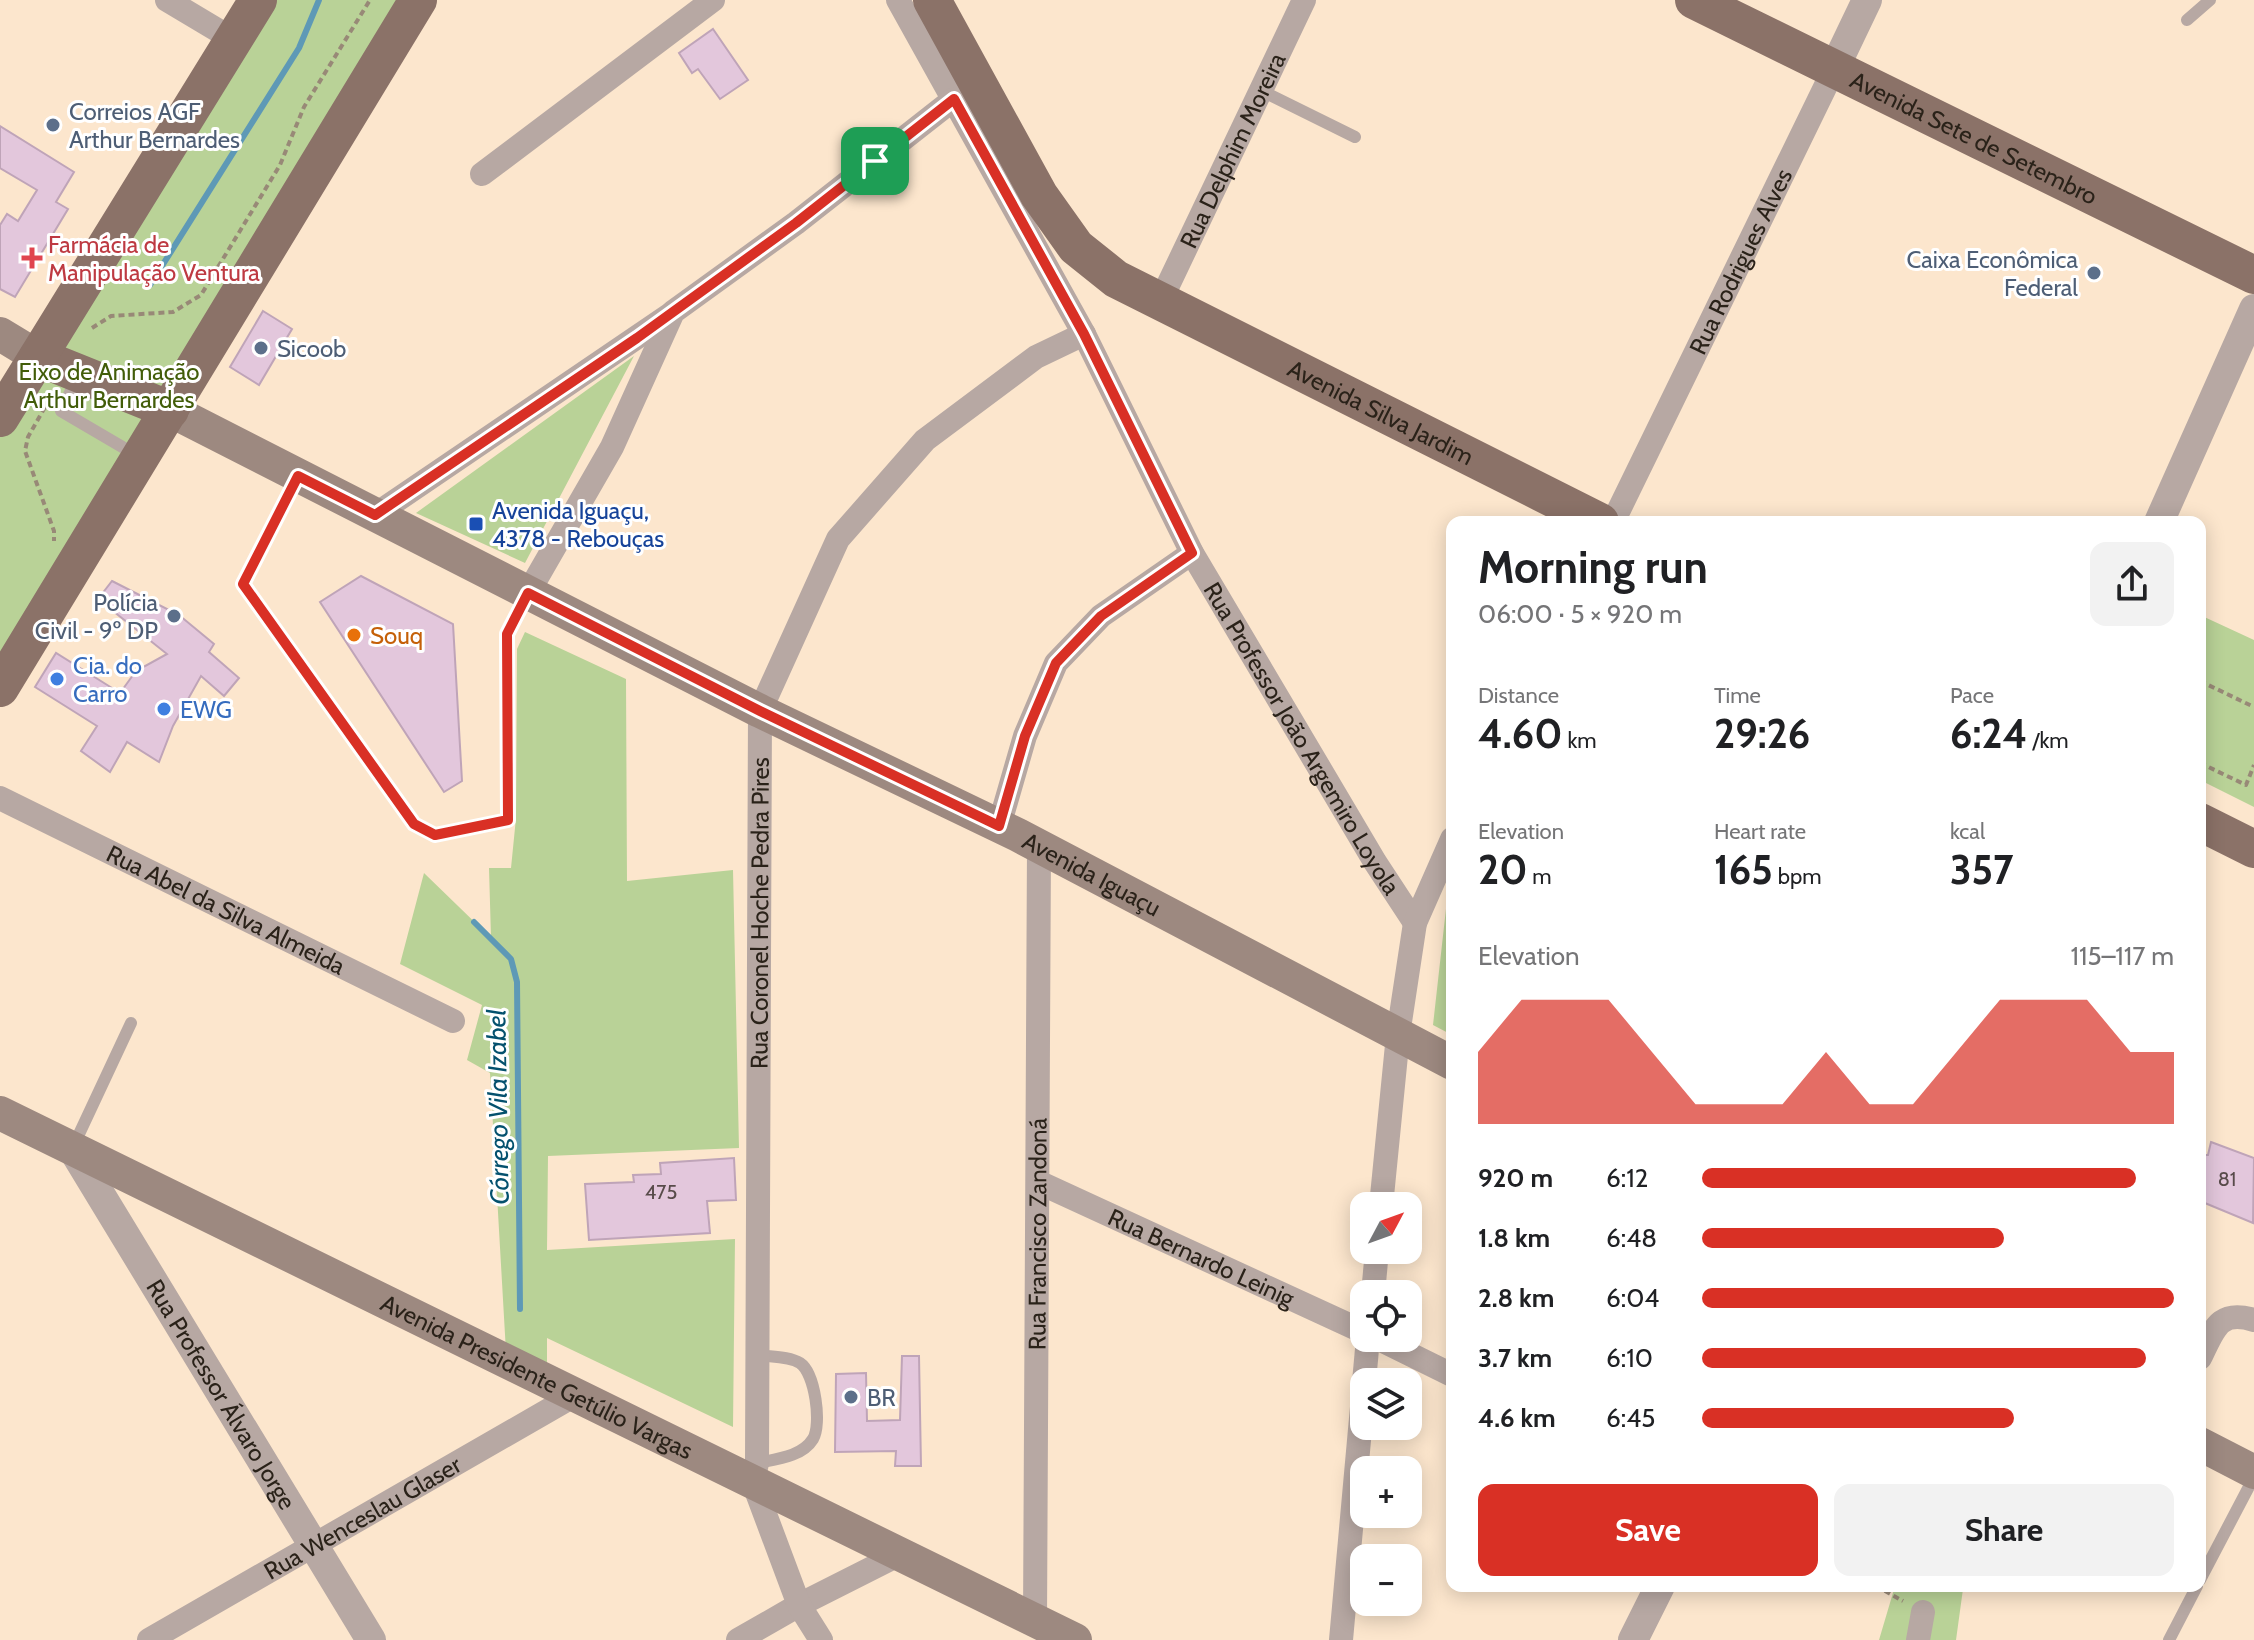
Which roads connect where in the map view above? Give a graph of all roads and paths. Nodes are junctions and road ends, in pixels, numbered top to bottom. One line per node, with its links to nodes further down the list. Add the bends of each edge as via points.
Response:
1 (167, 0): 13 (street)
2 (258, 0): 13 (main road)
3 (370, 0): 27 (path, via 304,107 280,165 201,295 173,312 111,316)
4 (418, 0): 31 (main road)
5 (713, 0): 19 (street)
6 (898, 0): 16 (street, Rua Professor João Argemiro Loyola)
7 (932, 0): 20 (main road)
8 (1304, 0): 15 (street, Rua Delphim Moreira)
9 (1694, 0): 14 (main road, Avenida Sete de Setembro)
10 (1867, 0): 14 (street, Rua Rodrigues Alves)
11 (2210, 0): 12 (lane)
12 (2187, 20)
13 (234, 40): 28 (main road)
14 (1834, 69): 21 (main road, Avenida Sete de Setembro); 37 (street, Rua Rodrigues Alves)
15 (1262, 91): 17 (lane); 22 (street, Rua Delphim Moreira)
16 (954, 99): 18 (street, Rua Professor João Argemiro Loyola); 24 (street)
17 (1355, 137)
18 (977, 141): 20 (main road); 26 (street, Rua Professor João Argemiro Loyola)
19 (482, 174)
20 (1039, 195): 22 (main road, via 1076,247 1116,279)
21 (2254, 275)
22 (1160, 302): 36 (main road, Avenida Silva Jardim)
23 (2254, 309): 38 (street)
24 (673, 312): 35 (street); 41 (street, via 612,447)
25 (0, 334): 28 (main road)
26 (1084, 334): 40 (street, Rua Professor João Argemiro Loyola); 45 (street, Rua Coronel Hoche Pedra Pires, via 1036,357 925,440 838,539)
27 (88, 335)
28 (38, 357): 29 (main road); 32 (main road)
29 (79, 373): 31 (main road); 33 (lane, via 61,411)
30 (47, 405): 39 (path, via 25,451)
31 (170, 410): 33 (main road); 34 (main road, Avenida Iguaçu)
32 (0, 418)
33 (141, 458): 43 (main road)
34 (298, 476): 35 (main road, Avenida Iguaçu); 41 (lane, via 243,584 414,824 435,835 508,820 507,634)
35 (375, 515): 41 (main road, Avenida Iguaçu)
36 (1588, 516)
37 (1616, 516)
38 (2162, 516)
39 (55, 543)
40 (1192, 553): 49 (street, via 1101,616 1056,663 1025,736); 54 (street, Rua Professor João Argemiro Loyola)
41 (528, 593): 45 (main road, Avenida Iguaçu)
42 (2206, 684): 44 (path)
43 (0, 688)
44 (2254, 707)
45 (760, 711): 49 (main road, Avenida Iguaçu); 67 (street, Rua Coronel Hoche Pedra Pires)
46 (2254, 765): 47 (path, via 2246,785)
47 (2206, 766)
48 (0, 798): 55 (street, Rua Abel da Silva Almeida)
49 (999, 826): 51 (main road, Avenida Iguaçu)
50 (2206, 829): 52 (main road)
51 (1039, 846): 57 (main road, Avenida Iguaçu); 61 (street, Rua Francisco Zandoná)
52 (2254, 849)
53 (1446, 857): 54 (street)
54 (1415, 923): 57 (street)
55 (453, 1021)
56 (131, 1023): 60 (lane)
57 (1398, 1035): 58 (main road, Avenida Iguaçu); 62 (street)
58 (1446, 1060)
59 (0, 1113): 60 (main road, Avenida Presidente Getúlio Vargas)
60 (72, 1148): 69 (main road, Avenida Presidente Getúlio Vargas); 74 (street, Rua Professor Álvaro Jorge)
61 (1038, 1182): 64 (street, Rua Bernardo Leinig); 82 (street, Rua Francisco Zandoná)
62 (1382, 1192)
63 (2254, 1320): 65 (street, via 2227,1317)
64 (1350, 1326)
65 (2206, 1346)
66 (1405, 1352): 68 (street)
67 (758, 1355): 72 (street, Rua Coronel Hoche Pedra Pires); 72 (lane, via 800,1363 808,1372 814,1384 816,1429 802,1449)
68 (1446, 1372)
69 (575, 1395): 72 (main road, Avenida Presidente Getúlio Vargas); 74 (street, Rua Wenceslau Glaser)
70 (1359, 1440): 88 (street)
71 (2206, 1447): 73 (main road)
72 (755, 1473): 75 (main road, Avenida Presidente Getúlio Vargas); 80 (street)
73 (2254, 1474): 76 (lane)
74 (312, 1547): 83 (street, Rua Wenceslau Glaser); 84 (street, Rua Professor Álvaro Jorge)
75 (900, 1554): 80 (street); 82 (main road, Avenida Presidente Getúlio Vargas)
76 (2206, 1568)
77 (1657, 1592): 89 (street)
78 (1887, 1592): 81 (path)
79 (2194, 1592): 91 (lane)
80 (799, 1605): 85 (street); 86 (street)
81 (1923, 1612): 90 (street)
82 (1035, 1620): 87 (main road, Avenida Presidente Getúlio Vargas)
83 (149, 1640)
84 (371, 1640)
85 (738, 1640)
86 (821, 1640)
87 (1075, 1640)
88 (1341, 1640)
89 (1633, 1640)
90 (1918, 1640)
91 (2169, 1640)

